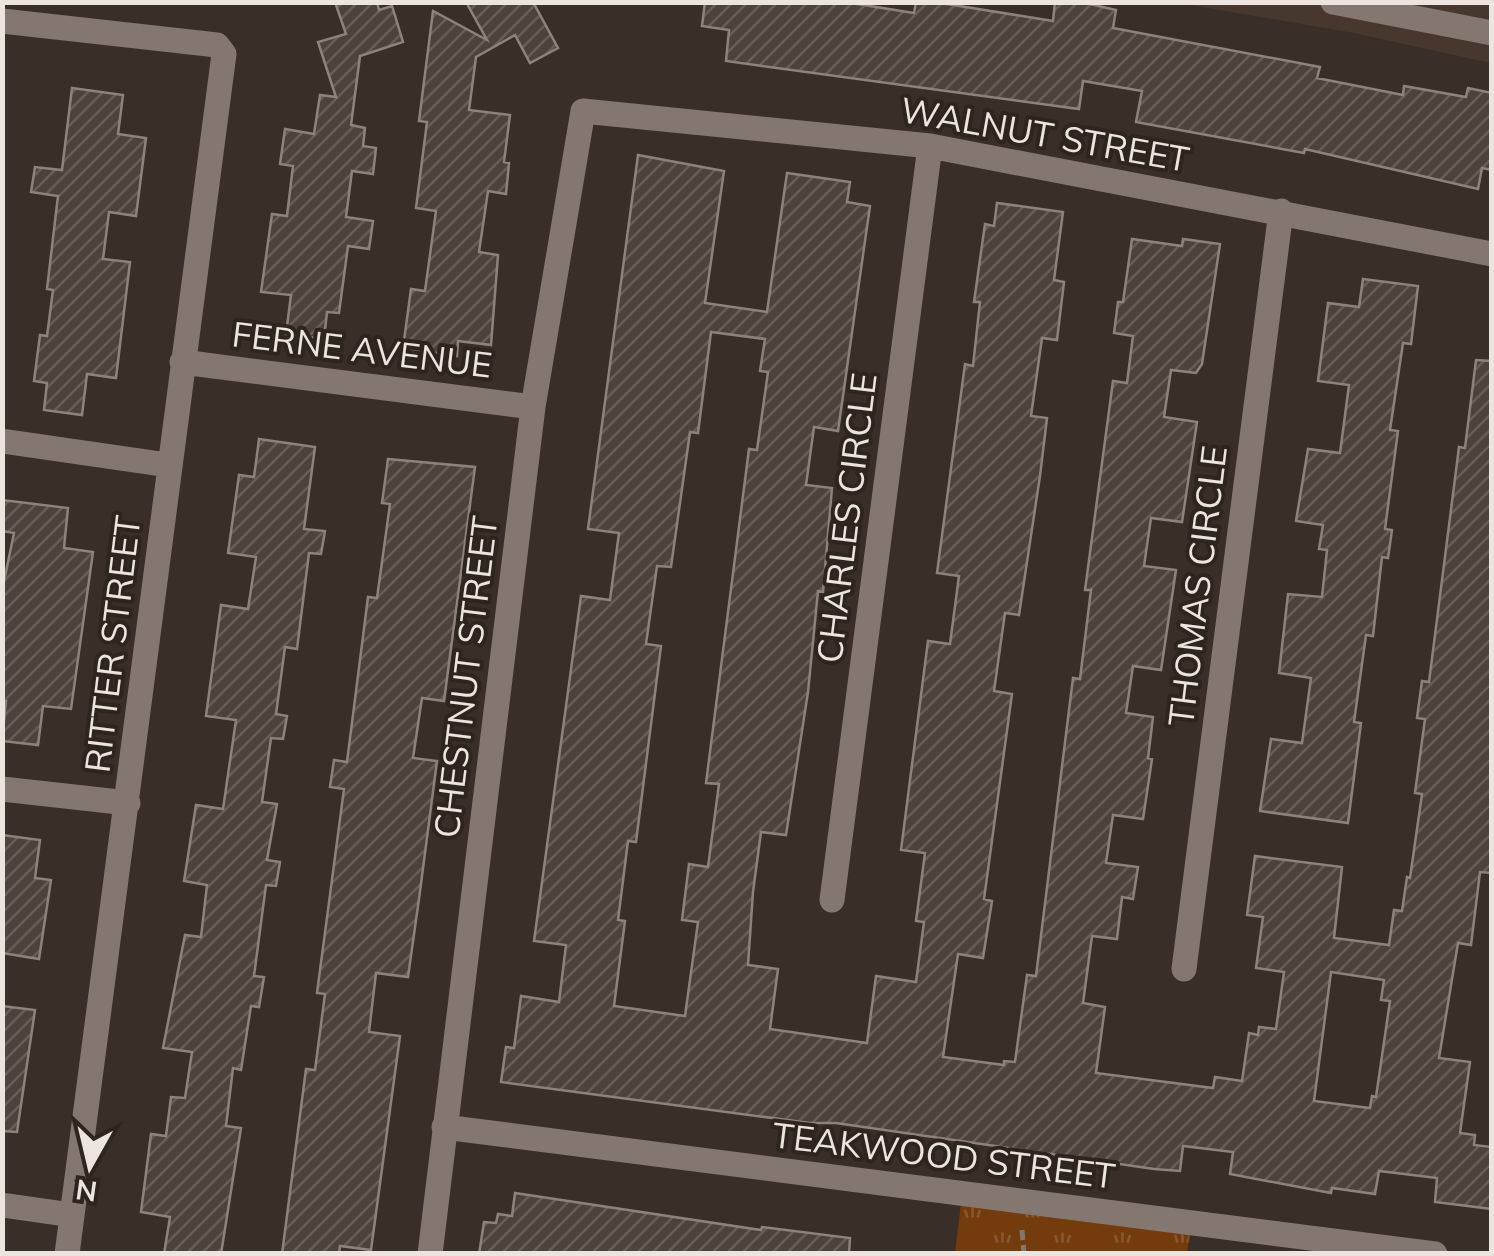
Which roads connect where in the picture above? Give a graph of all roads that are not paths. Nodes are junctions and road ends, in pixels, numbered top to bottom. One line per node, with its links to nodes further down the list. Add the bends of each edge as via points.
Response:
1 (1334, 2): 3 (street)
2 (2, 21): 8 (street, RITTER STREET, via 217,44 224,54)
3 (1492, 34)
4 (582, 111): 5 (street, WALNUT STREET); 9 (street, CHESTNUT STREET)
5 (930, 146): 6 (street, WALNUT STREET); 14 (street, CHARLES CIRCLE)
6 (1280, 211): 7 (street, WALNUT STREET); 15 (street, THOMAS CIRCLE)
7 (1492, 254)
8 (182, 362): 9 (street, FERNE AVENUE); 11 (street, RITTER STREET)
9 (533, 406): 16 (street, CHESTNUT STREET)
10 (2, 442): 11 (street)
11 (168, 465): 13 (street, RITTER STREET)
12 (2, 789): 13 (street)
13 (128, 803): 18 (street, RITTER STREET)
14 (832, 900)
15 (1184, 969)
16 (444, 1126): 20 (street, CHESTNUT STREET); 21 (street, TEAKWOOD STREET)
17 (2, 1205): 18 (street)
18 (72, 1215): 19 (street, RITTER STREET)
19 (67, 1254)
20 (430, 1254)
21 (1434, 1254)

